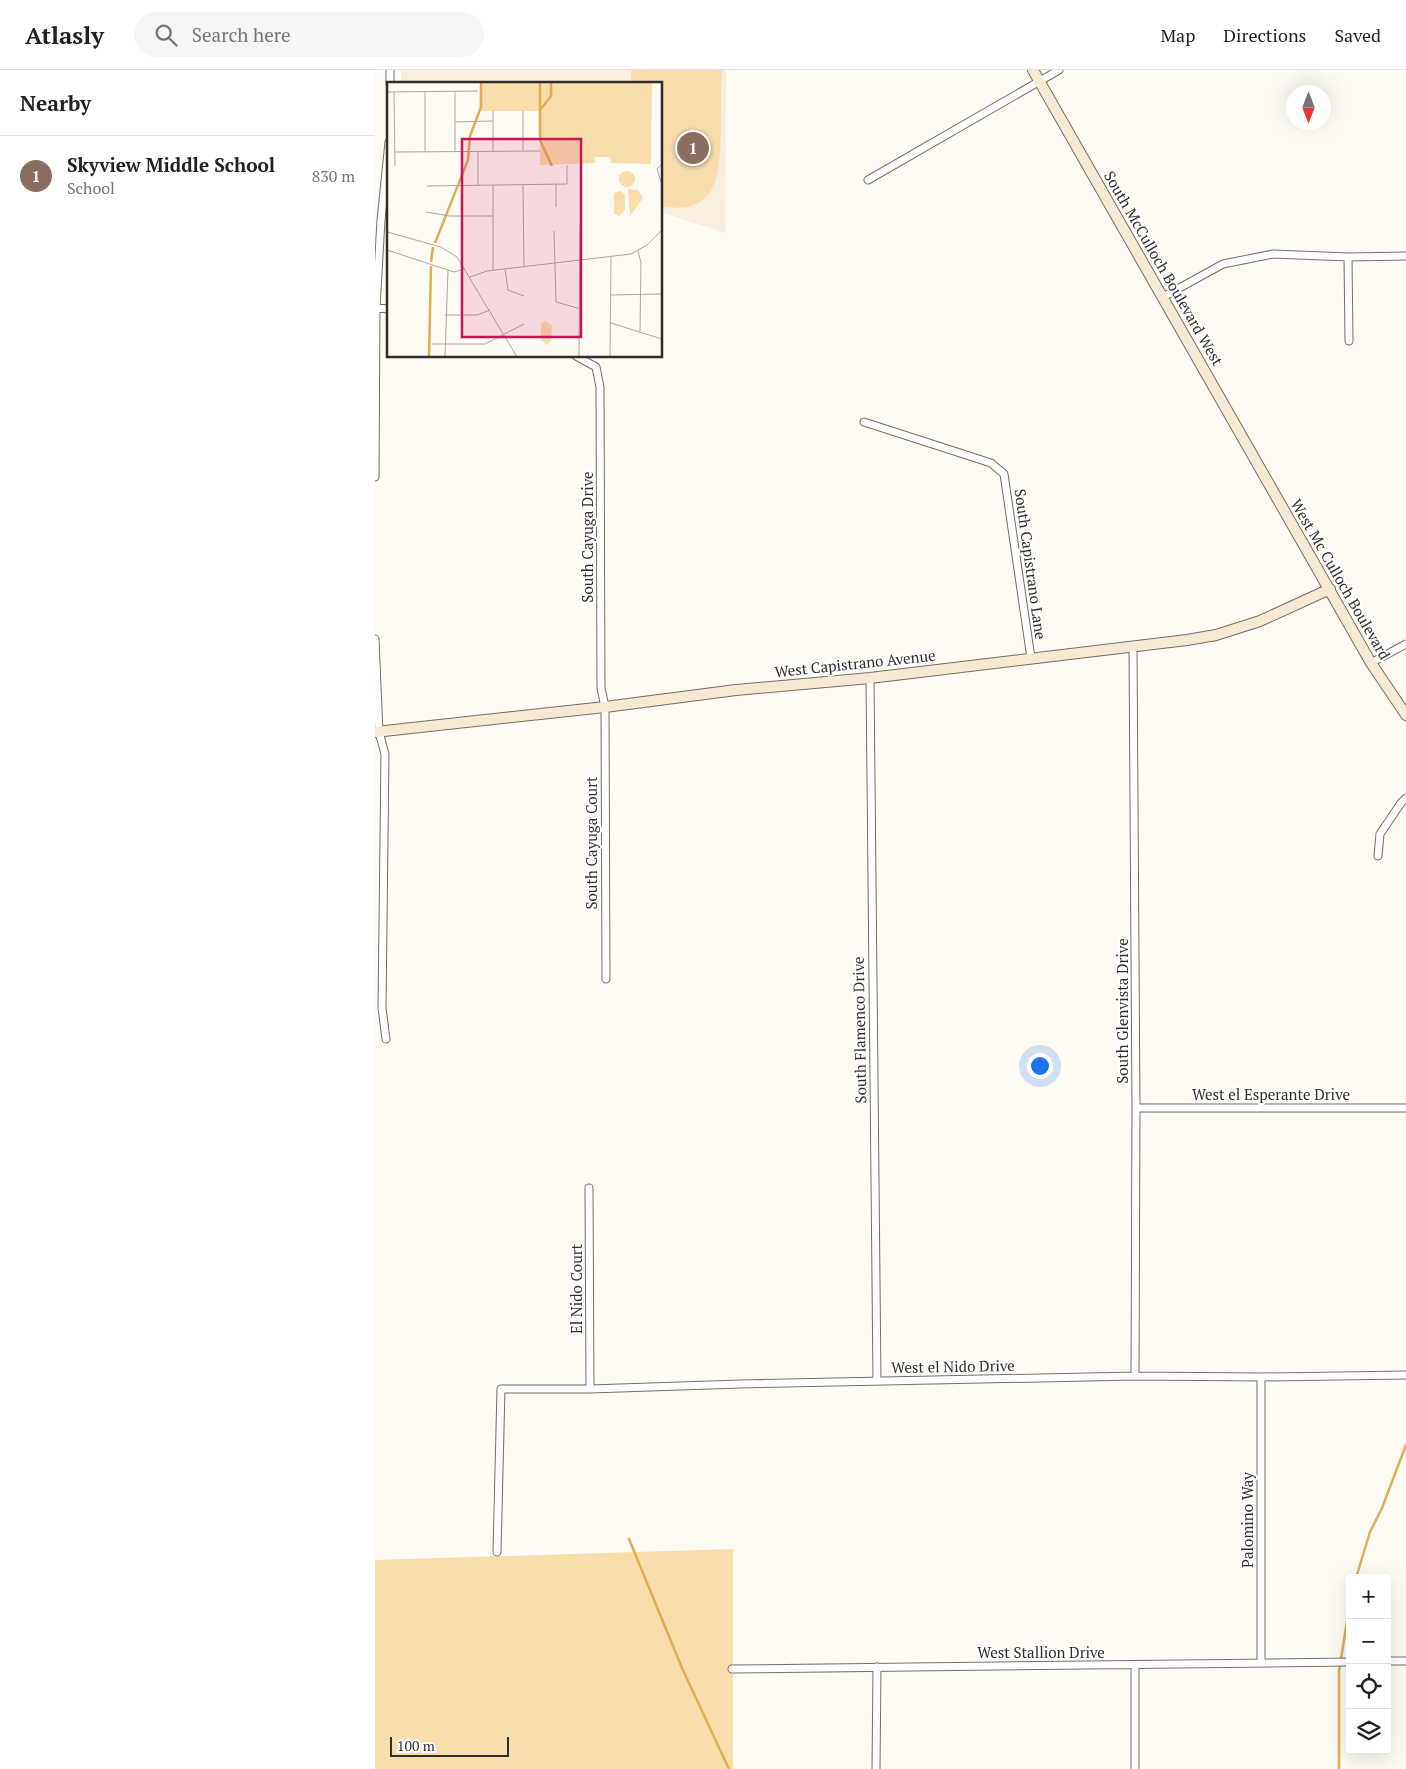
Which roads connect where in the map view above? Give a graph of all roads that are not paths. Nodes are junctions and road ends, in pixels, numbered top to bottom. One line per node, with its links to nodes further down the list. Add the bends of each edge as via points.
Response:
1 (1033, 70): 3 (street, South McCulloch Boulevard West)
2 (1059, 70): 3 (street)
3 (1039, 80): 5 (street); 8 (street, South McCulloch Boulevard West)
4 (387, 162): 9 (street)
5 (867, 180)
6 (1406, 256): 7 (street)
7 (1347, 257): 8 (street, via 1273,254 1223,264); 10 (street)
8 (1163, 298): 14 (street, South McCulloch Boulevard West)
9 (376, 308): 13 (street)
10 (1349, 341)
11 (579, 358): 22 (street, South Cayuga Drive, via 596,367 600,387 601,688)
12 (864, 422): 19 (street, South Capistrano Lane, via 991,463 1004,474)
13 (375, 477)
14 (1269, 481): 15 (street, West Mc Culloch Boulevard)
15 (1330, 589): 18 (street, West Capistrano Avenue, via 1236,629); 20 (street, West Mc Culloch Boulevard)
16 (375, 639): 24 (street)
17 (1406, 644): 20 (street)
18 (1133, 647): 19 (street, West Capistrano Avenue); 29 (street, South Glenvista Drive)
19 (1031, 658): 21 (street, West Capistrano Avenue)
20 (1371, 663): 23 (street, West Mc Culloch Boulevard)
21 (870, 678): 22 (street, West Capistrano Avenue, via 736,690); 35 (street, South Flamenco Drive)
22 (605, 707): 24 (street, West Capistrano Avenue); 27 (street, South Cayuga Court)
23 (1406, 715)
24 (377, 732): 28 (street, via 385,754 382,1008)
25 (1406, 798): 26 (street, via 1381,834)
26 (1377, 856)
27 (606, 979)
28 (386, 1039)
29 (1136, 1108): 30 (street, West el Esperante Drive); 33 (street, South Glenvista Drive)
30 (1406, 1108)
31 (589, 1188): 36 (street, El Nido Court)
32 (1406, 1375): 34 (street, West el Nido Drive)
33 (1135, 1376): 34 (street, West el Nido Drive); 35 (street, West el Nido Drive)
34 (1261, 1377): 41 (street, Palomino Way)
35 (877, 1381): 36 (street, West el Nido Drive)
36 (590, 1389): 37 (street, West el Nido Drive, via 501,1389)
37 (497, 1552)
38 (1391, 1661): 39 (street)
39 (1406, 1661)
40 (1346, 1662): 41 (street, West Stallion Drive)
41 (1261, 1663): 42 (street, West Stallion Drive)
42 (1135, 1665): 43 (street, West Stallion Drive); 46 (street)
43 (877, 1667): 44 (street, West Stallion Drive); 45 (street)
44 (732, 1670)
45 (877, 1769)
46 (1135, 1769)

